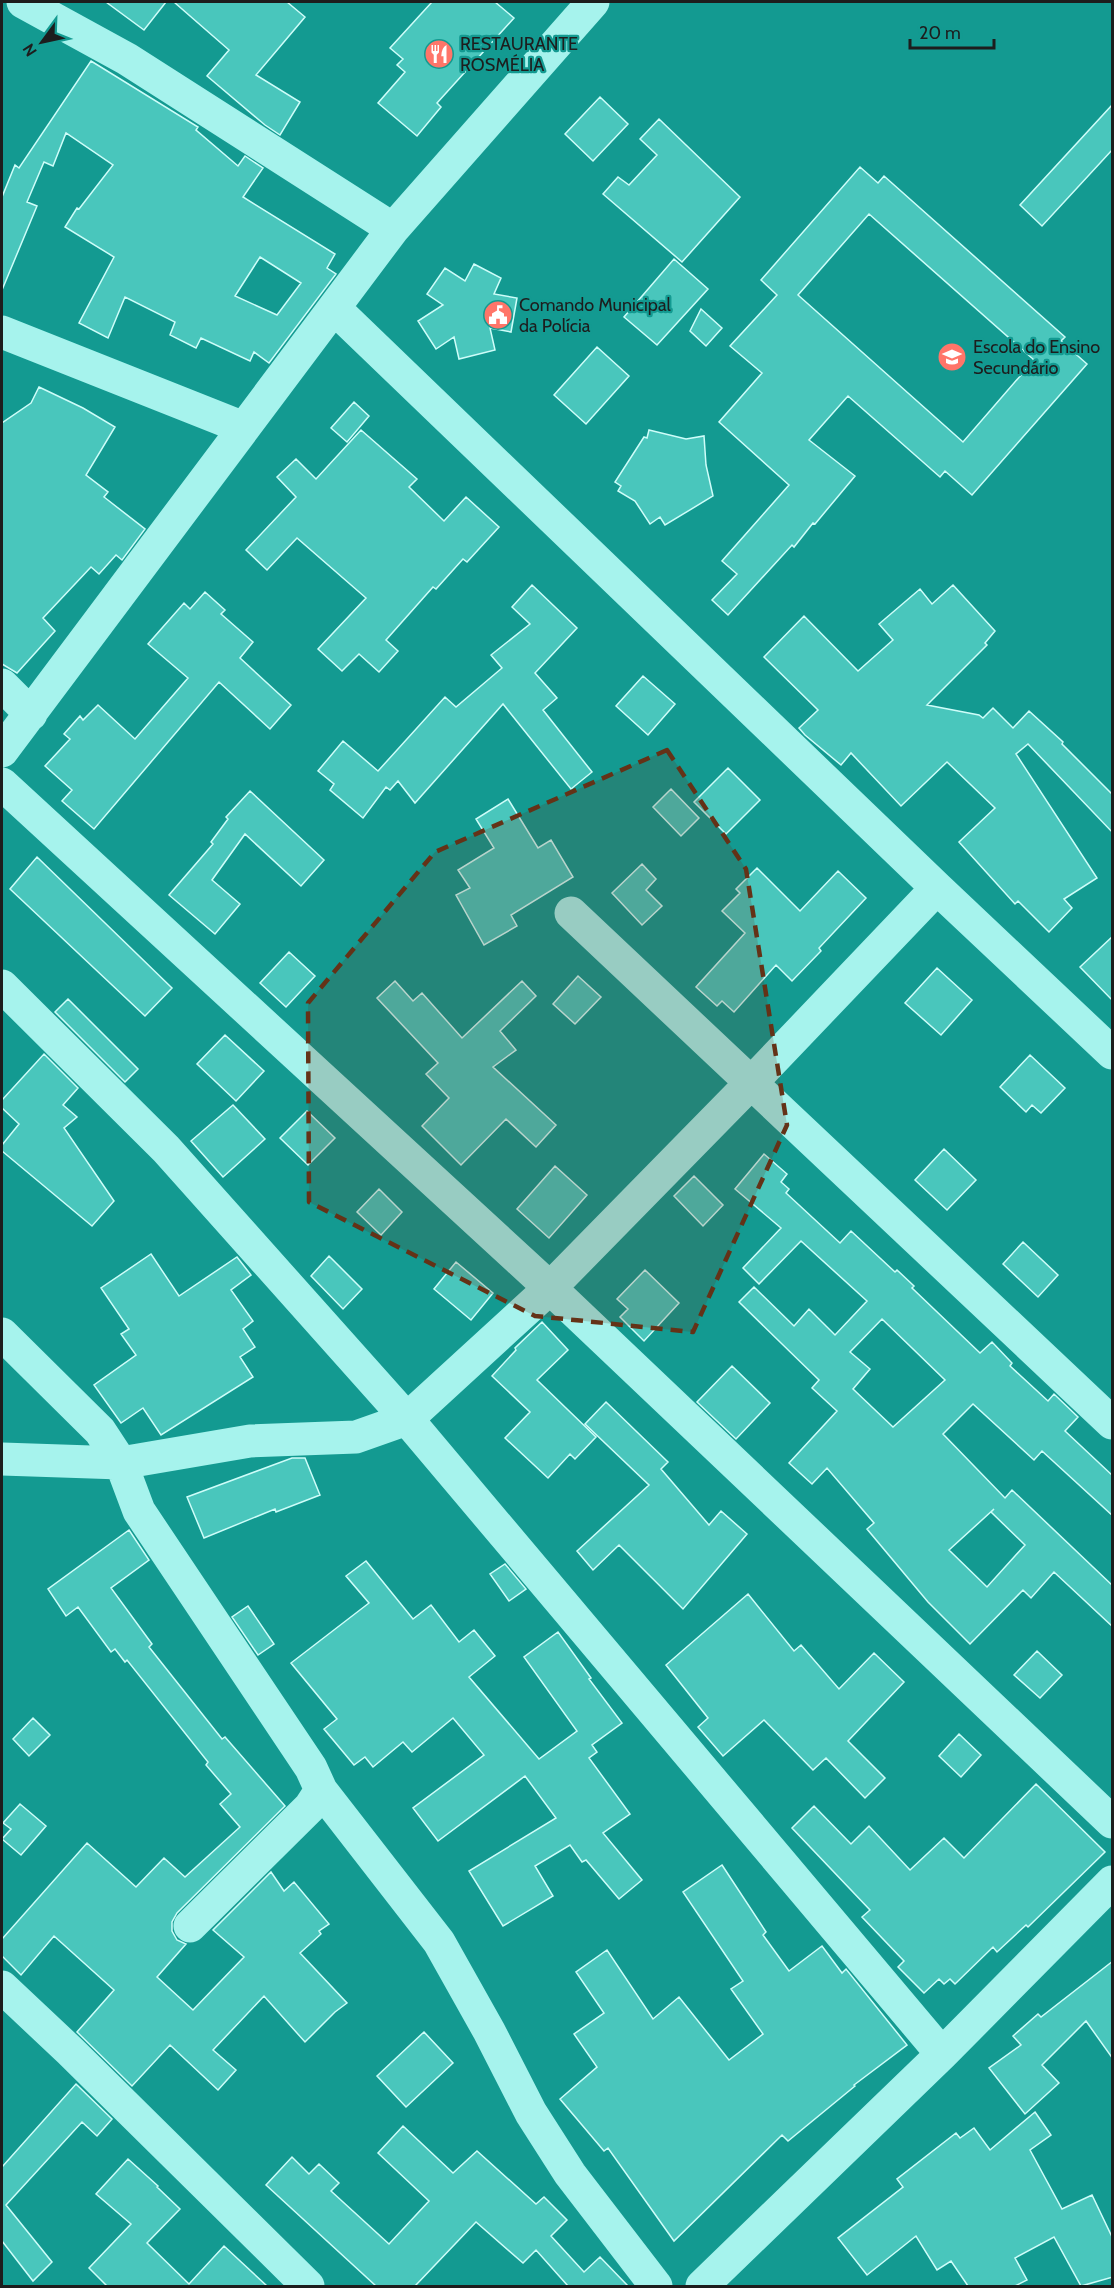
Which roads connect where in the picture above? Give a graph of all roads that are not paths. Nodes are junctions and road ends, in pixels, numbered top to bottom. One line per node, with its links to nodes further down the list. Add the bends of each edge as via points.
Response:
1 (23, 2): 3 (street, via 127,58)
2 (593, 2): 3 (street)
3 (393, 229): 4 (street)
4 (334, 308): 6 (street); 11 (street)
5 (2, 332): 6 (street)
6 (244, 428): 8 (street)
7 (2, 685): 8 (street)
8 (31, 714): 9 (street)
9 (2, 751)
10 (2, 784): 16 (street)
11 (937, 888): 14 (street); 15 (street)
12 (571, 913): 15 (street)
13 (2, 986): 18 (street, via 166,1149)
14 (1113, 1053)
15 (751, 1083): 16 (street); 19 (street)
16 (550, 1288): 18 (street); 23 (street)
17 (2, 1334): 21 (street, via 100,1431)
18 (407, 1419): 21 (street, via 356,1437 250,1441); 27 (street)
19 (1113, 1424)
20 (2, 1460): 21 (street)
21 (121, 1463): 22 (street, via 140,1511 311,1768)
22 (321, 1790): 25 (street, via 310,1807); 30 (street, via 439,1942 531,2113 570,2174)
23 (1113, 1822)
24 (1113, 1882): 27 (street)
25 (190, 1926)
26 (2, 1987): 29 (street)
27 (942, 2054): 28 (street)
28 (716, 2282)
29 (308, 2286)
30 (656, 2286)

